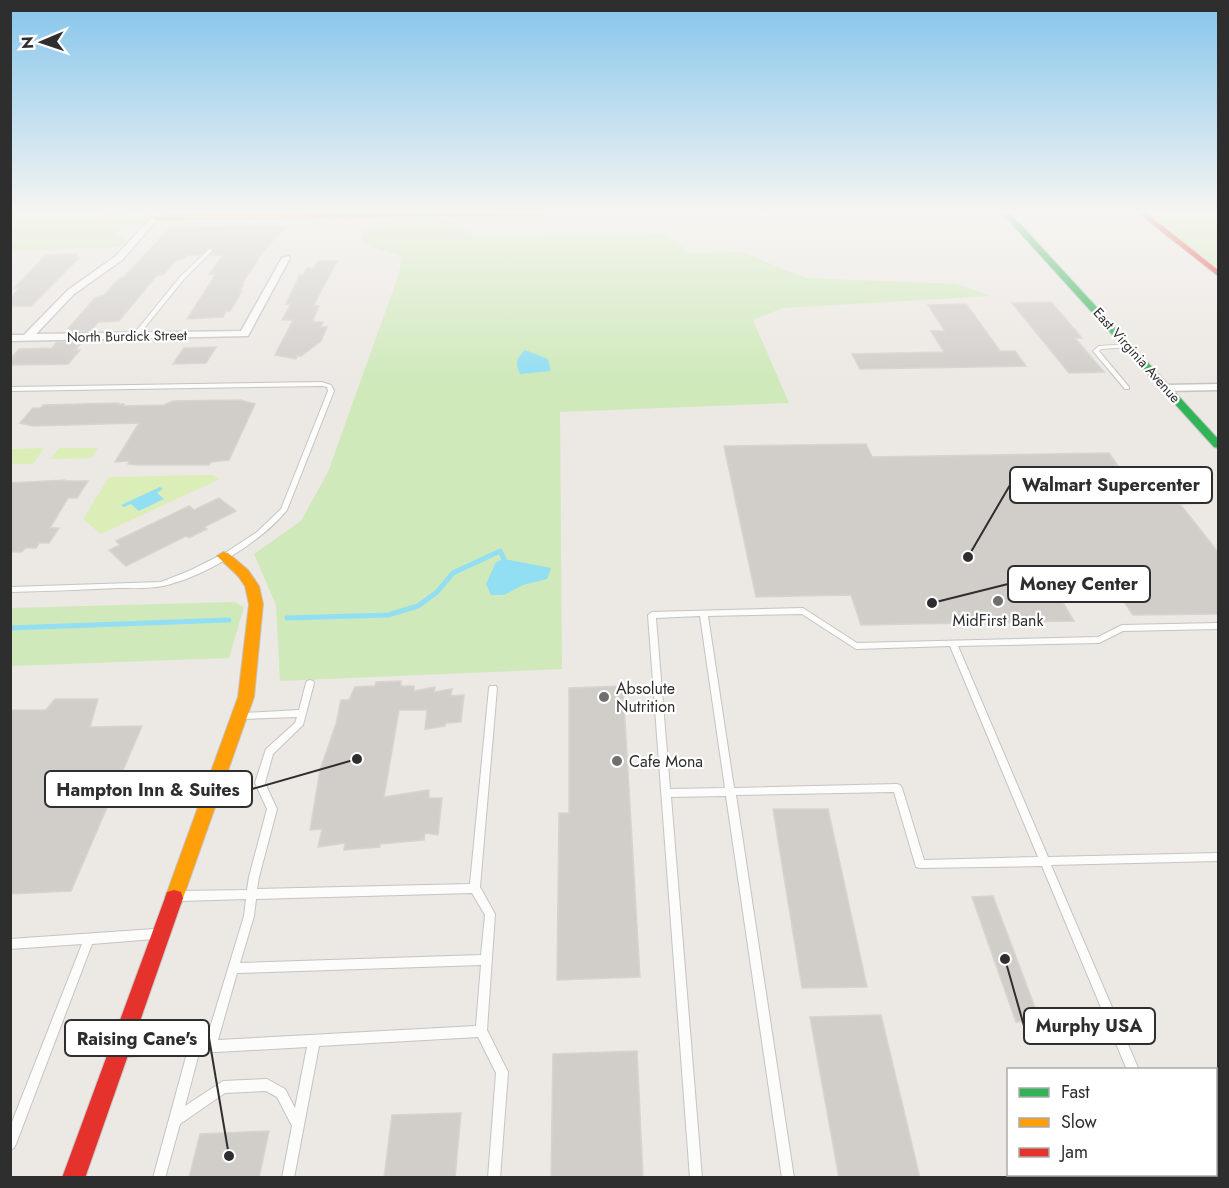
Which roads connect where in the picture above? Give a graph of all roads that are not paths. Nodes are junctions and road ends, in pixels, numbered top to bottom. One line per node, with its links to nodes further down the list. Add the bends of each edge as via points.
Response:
1 (104, 268): 7 (street, via 70,292)
2 (192, 268): 5 (lane)
3 (280, 268): 5 (street, North Burdick Street, via 244,334)
4 (1058, 268): 8 (street, East Virginia Avenue)
5 (135, 336): 7 (street, North Burdick Street)
6 (10, 338): 7 (street, North Burdick Street)
7 (28, 338)
8 (1130, 346): 10 (lane, via 1096,351); 11 (street, East Virginia Avenue)
9 (1218, 387): 11 (street)
10 (1127, 388)
11 (1167, 388): 13 (street, East Virginia Avenue)
12 (10, 389): 14 (lane, via 329,386 331,391 284,510 272,526)
13 (1218, 445)
14 (223, 556): 15 (lane, via 183,578 161,584); 22 (street, via 252,586 256,604 246,697)
15 (10, 590)
16 (704, 614): 18 (lane, via 803,611 856,646); 23 (lane); 24 (lane, via 652,615)
17 (1218, 626): 18 (lane, via 1122,628 1099,640)
18 (952, 644): 26 (lane)
19 (310, 683): 21 (lane)
20 (494, 688): 27 (lane)
21 (302, 713): 22 (lane); 28 (lane, via 299,725 269,752 260,783 272,809)
22 (239, 716): 29 (street)
23 (731, 792): 24 (lane); 26 (lane, via 897,788 920,864); 49 (lane)
24 (665, 793): 48 (lane)
25 (1218, 857): 26 (lane)
26 (1045, 861): 40 (lane)
27 (475, 888): 28 (lane); 33 (lane, via 490,914)
28 (252, 894): 29 (lane); 34 (lane)
29 (174, 897): 30 (street)
30 (160, 933): 31 (lane); 39 (street)
31 (89, 939): 32 (lane); 43 (lane)
32 (10, 944)
33 (487, 960): 34 (lane); 35 (lane)
34 (233, 968): 38 (lane)
35 (482, 1031): 36 (lane); 47 (lane, via 502,1072)
36 (314, 1040): 38 (lane); 42 (lane)
37 (195, 1047): 38 (lane); 39 (lane); 41 (lane)
38 (210, 1047)
39 (118, 1052): 44 (street)
40 (1132, 1068)
41 (174, 1121): 42 (lane, via 223,1087 267,1085 281,1093); 45 (lane)
42 (298, 1126): 46 (lane)
43 (10, 1144)
44 (73, 1178)
45 (159, 1178)
46 (288, 1178)
47 (494, 1178)
48 (696, 1178)
49 (788, 1178)

